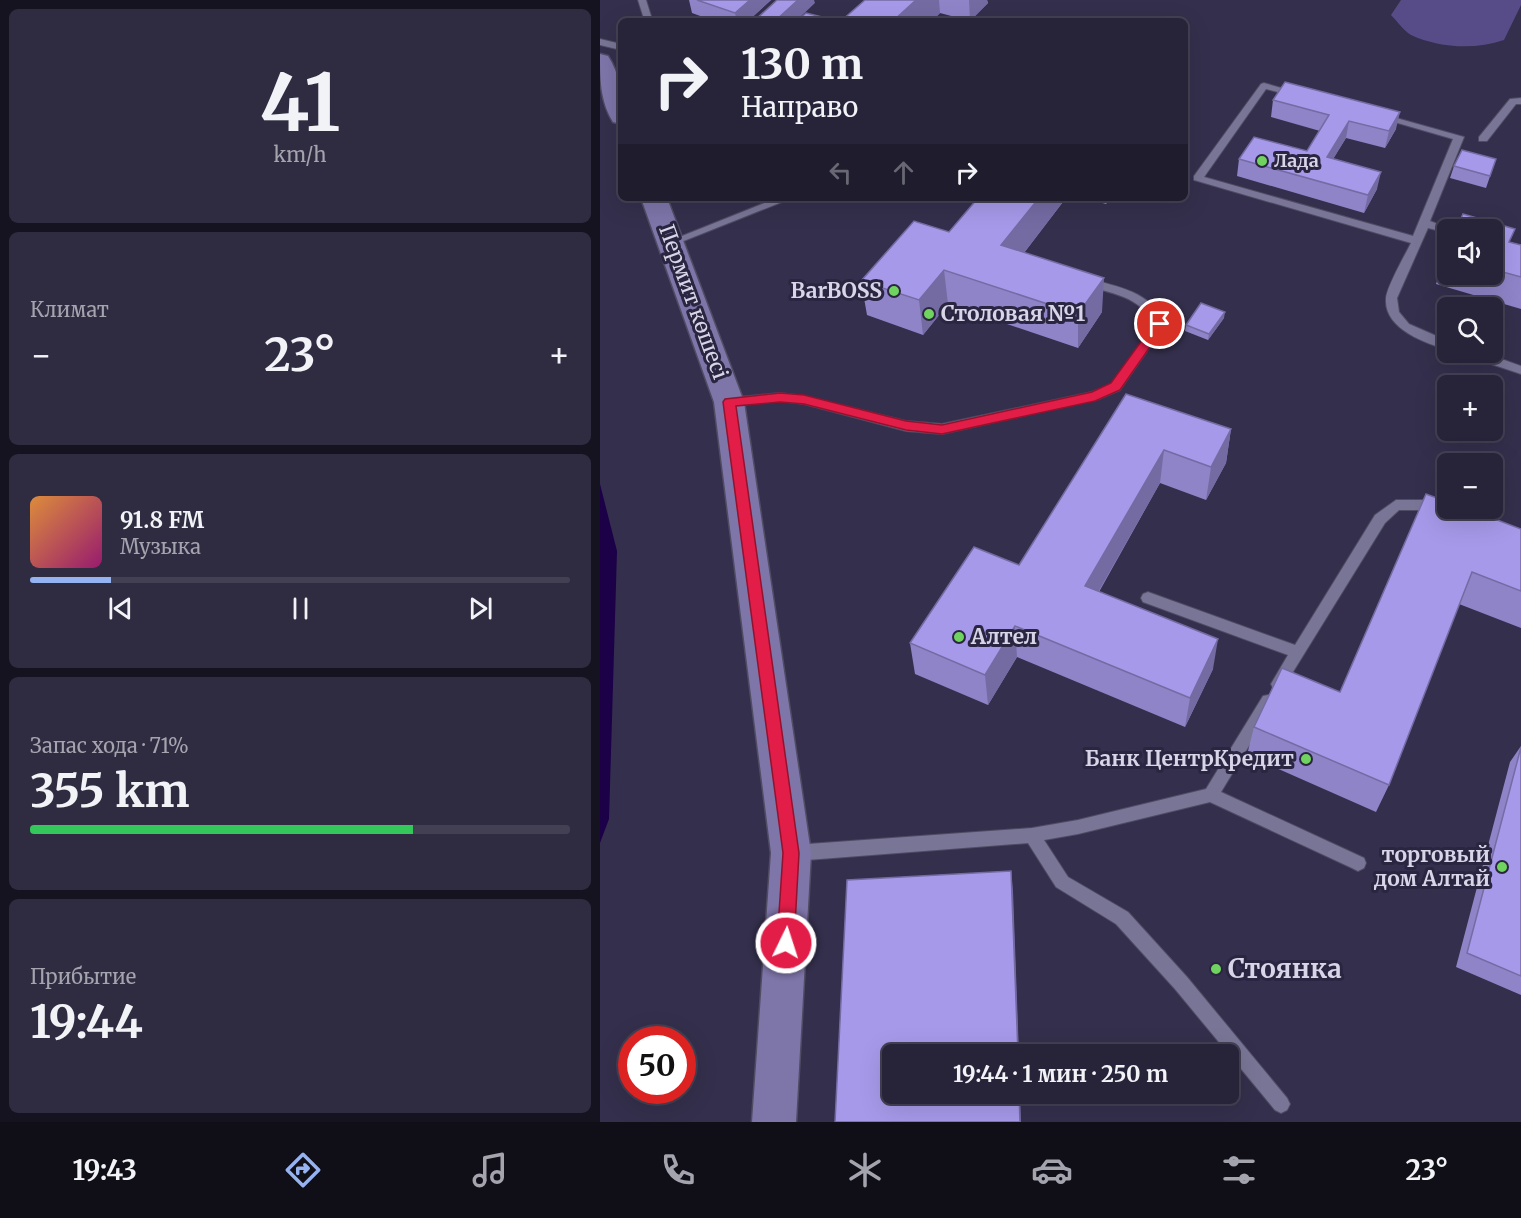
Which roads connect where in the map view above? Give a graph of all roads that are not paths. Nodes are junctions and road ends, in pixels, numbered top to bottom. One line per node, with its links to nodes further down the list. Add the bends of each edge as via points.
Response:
1 (642, 0): 2 (lane)
2 (648, 18)
3 (600, 42): 4 (lane)
4 (618, 46)
5 (600, 61): 8 (main road)
6 (1310, 98): 15 (lane, via 1264,86 1198,178)
7 (1521, 101): 10 (lane, via 1513,101)
8 (618, 109)
9 (1367, 113): 13 (lane, via 1459,137)
10 (1482, 139)
11 (655, 201): 16 (main road, Пермит көшесі)
12 (779, 201): 16 (lane)
13 (1424, 222): 14 (lane); 15 (lane)
14 (1437, 226)
15 (1417, 241): 18 (lane, via 1390,298 1393,313 1405,327)
16 (672, 242): 21 (main road, Пермит көшесі)
17 (1074, 279): 21 (lane, via 1139,298 1154,309 1160,324 1116,387 1095,396 942,429 906,426 804,400 780,397)
18 (1437, 341)
19 (1500, 363): 20 (lane)
20 (1521, 370)
21 (729, 402): 27 (main road, Пермит көшесі)
22 (1437, 510): 24 (lane, via 1424,505 1396,505 1380,519)
23 (1148, 598): 24 (lane)
24 (1298, 651): 25 (lane)
25 (1211, 795): 26 (lane); 28 (lane)
26 (1032, 835): 27 (lane); 29 (lane, via 1062,882 1122,918)
27 (791, 853): 30 (main road, Пермит көшесі)
28 (1358, 862)
29 (1281, 1104)
30 (774, 1122)

